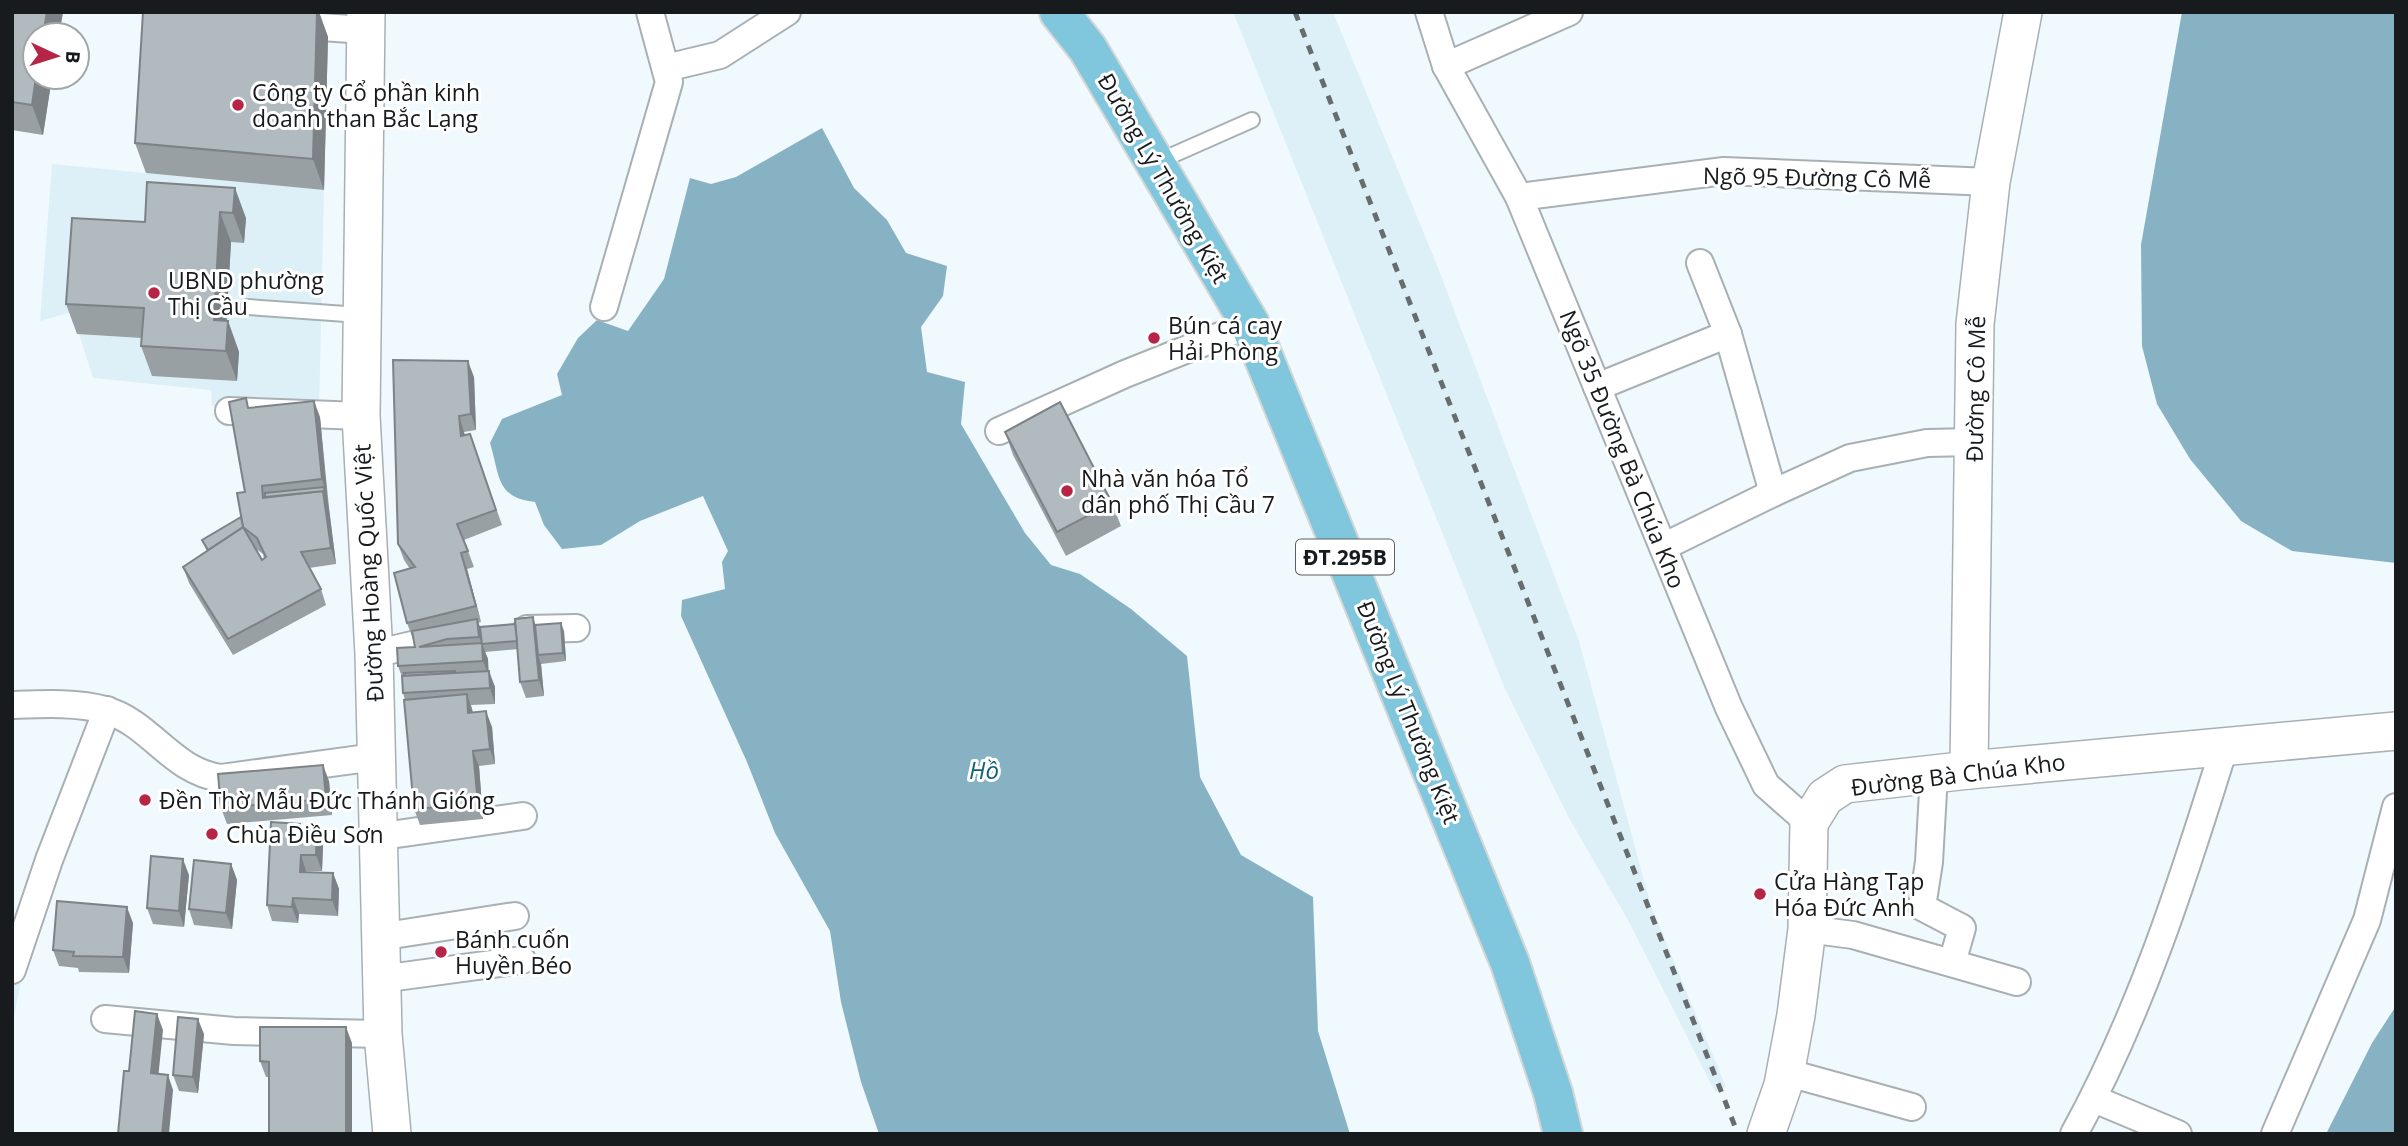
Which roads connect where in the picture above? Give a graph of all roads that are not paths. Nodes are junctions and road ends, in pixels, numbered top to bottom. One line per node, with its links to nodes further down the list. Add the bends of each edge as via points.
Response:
1 (649, 12): 10 (street)
2 (787, 12): 10 (street, via 720,55)
3 (1059, 12): 12 (main road, Đường Lý Thường Kiệt / ĐT.295B, via 1088,49)
4 (1429, 12): 9 (street, Ngõ 35 Đường Bà Chúa Kho)
5 (1569, 12): 9 (street)
6 (2023, 12): 13 (street, Đường Cô Mễ)
7 (366, 21): 8 (street); 18 (street, Đường Hoàng Quốc Việt)
8 (262, 23)
9 (1447, 66): 14 (street, Ngõ 35 Đường Bà Chúa Kho)
10 (666, 68): 17 (street, via 666,101)
11 (1252, 120): 12 (lane)
12 (1155, 163): 19 (main road, Đường Lý Thường Kiệt / ĐT.295B)
13 (1991, 182): 14 (street, Ngõ 95 Đường Cô Mễ, via 1724,171); 25 (street, Đường Cô Mễ, via 1975,324)
14 (1519, 197): 21 (street, Ngõ 35 Đường Bà Chúa Kho)
15 (1700, 263): 20 (street)
16 (248, 307): 18 (lane)
17 (604, 307)
18 (360, 315): 23 (street, Đường Hoàng Quốc Việt)
19 (1250, 324): 24 (street); 54 (main road, Đường Lý Thường Kiệt / ĐT.295B, via 1510,963)
20 (1728, 334): 21 (street); 26 (street)
21 (1597, 387): 27 (street, Ngõ 35 Đường Bà Chúa Kho)
22 (229, 411): 23 (street)
23 (361, 415): 29 (street, Đường Hoàng Quốc Việt)
24 (999, 431)
25 (1973, 442): 26 (street, via 1927,443 1850,458); 35 (street, Đường Cô Mễ)
26 (1773, 493): 27 (street)
27 (1663, 547): 38 (street, Ngõ 35 Đường Bà Chúa Kho, via 1766,785)
28 (576, 628): 29 (street, via 486,631)
29 (373, 654): 34 (street, Đường Hoàng Quốc Việt)
30 (12, 705): 31 (street)
31 (107, 710): 34 (street, via 149,735 178,763 205,776 221,778); 45 (street)
32 (2396, 731): 33 (street, Đường Bà Chúa Kho)
33 (2224, 748): 35 (street, Đường Bà Chúa Kho); 51 (street, via 2177,899)
34 (375, 757): 39 (street, Đường Hoàng Quốc Việt)
35 (1951, 772): 38 (street, Đường Bà Chúa Kho, via 1844,784 1825,797); 44 (street, via 1922,907 1962,928)
36 (2396, 807): 58 (street, via 2367,920)
37 (523, 816): 39 (street)
38 (1810, 823): 41 (street)
39 (376, 836): 42 (street, Đường Hoàng Quốc Việt)
40 (515, 916): 42 (street)
41 (1807, 929): 44 (street, via 1853,935); 50 (street)
42 (379, 937): 46 (street, Đường Hoàng Quốc Việt)
43 (522, 960): 46 (street)
44 (1952, 963): 47 (street)
45 (12, 970)
46 (381, 979): 49 (street, Đường Hoàng Quốc Việt)
47 (2018, 982)
48 (104, 1019): 49 (street, via 234,1031)
49 (383, 1034): 53 (street, Đường Hoàng Quốc Việt)
50 (1785, 1072): 52 (street); 55 (street)
51 (2094, 1099): 56 (street); 57 (street)
52 (1912, 1107)
53 (392, 1134)
54 (1563, 1134)
55 (1766, 1134)
56 (2074, 1134)
57 (2178, 1134)
58 (2275, 1134)

